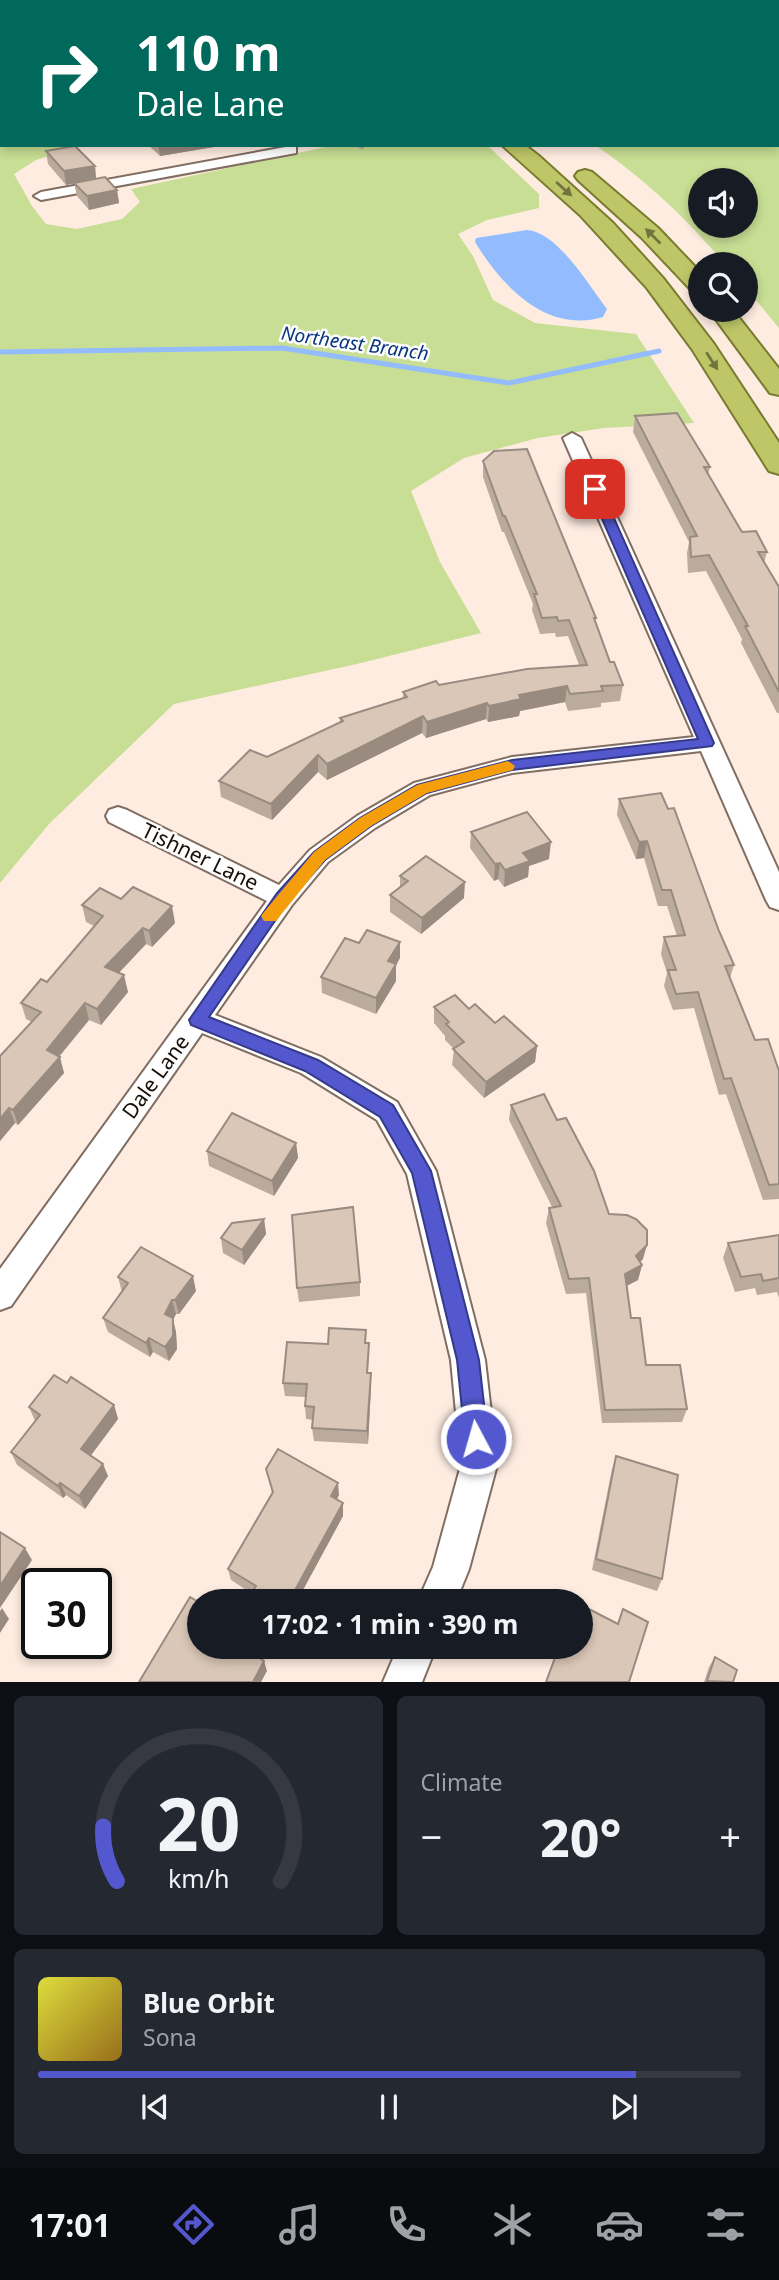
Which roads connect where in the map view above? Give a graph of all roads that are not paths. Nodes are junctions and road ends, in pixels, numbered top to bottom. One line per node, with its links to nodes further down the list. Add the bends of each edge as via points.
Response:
1 (514, 147): 9 (highway, one-way to 9, via 587,210 656,284)
2 (288, 148): 4 (street)
3 (555, 152): 5 (highway, one-way to 3, via 650,233)
4 (41, 196)
5 (688, 273)
6 (730, 322): 7 (highway)
7 (779, 387)
8 (572, 439): 10 (street)
9 (779, 466)
10 (707, 743): 12 (street, Dale Lane, via 512,765 422,789 319,856); 13 (street)
11 (117, 816): 12 (street, Tishner Lane)
12 (283, 898): 14 (street, Dale Lane)
13 (779, 900)
14 (198, 1020): 15 (street, Dale Lane); 16 (street, via 311,1065 387,1111 421,1171 468,1360 479,1465)
15 (0, 1294)
16 (442, 1589)
17 (412, 1659): 18 (street)
18 (402, 1682)

